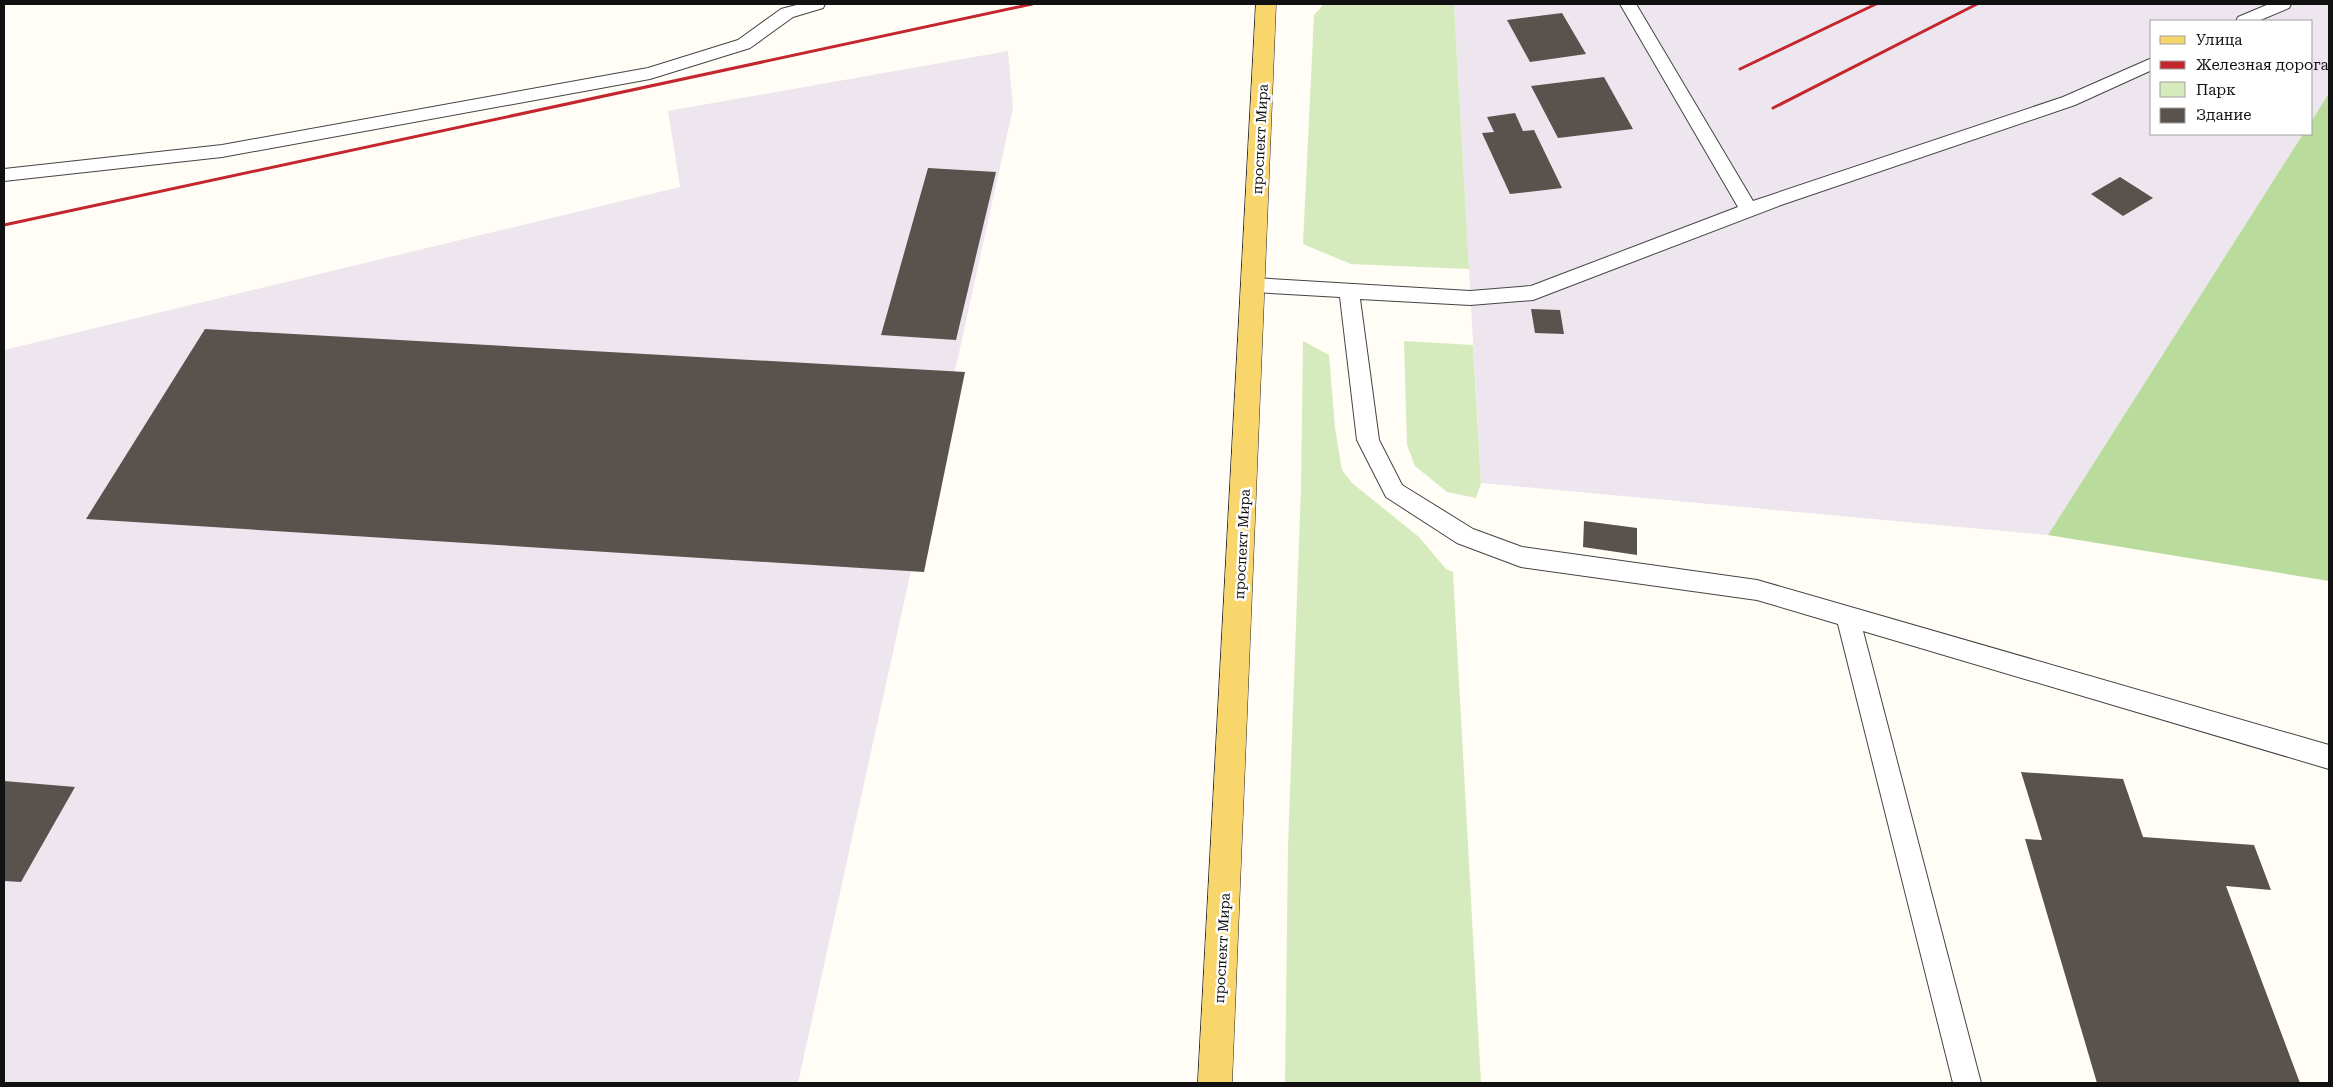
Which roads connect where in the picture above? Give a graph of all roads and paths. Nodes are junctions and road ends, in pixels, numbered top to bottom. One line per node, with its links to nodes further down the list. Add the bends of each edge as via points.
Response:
1 (817, 4): 8 (lane, via 787,13 744,44 650,73 222,151)
2 (1266, 4): 10 (main road, проспект Мира)
3 (1628, 4): 9 (lane)
4 (2283, 4): 5 (lane)
5 (2262, 9): 6 (lane)
6 (2246, 20)
7 (2150, 64): 9 (lane, via 2069,101)
8 (4, 175)
9 (1749, 210): 11 (lane, via 1533,294 1470,298)
10 (1254, 285): 11 (lane); 14 (main road, проспект Мира)
11 (1349, 291): 12 (lane, via 1368,440 1394,491 1465,536 1521,558 1757,590)
12 (1848, 617): 13 (lane); 15 (lane)
13 (2329, 757)
14 (1215, 1083)
15 (1967, 1083)

